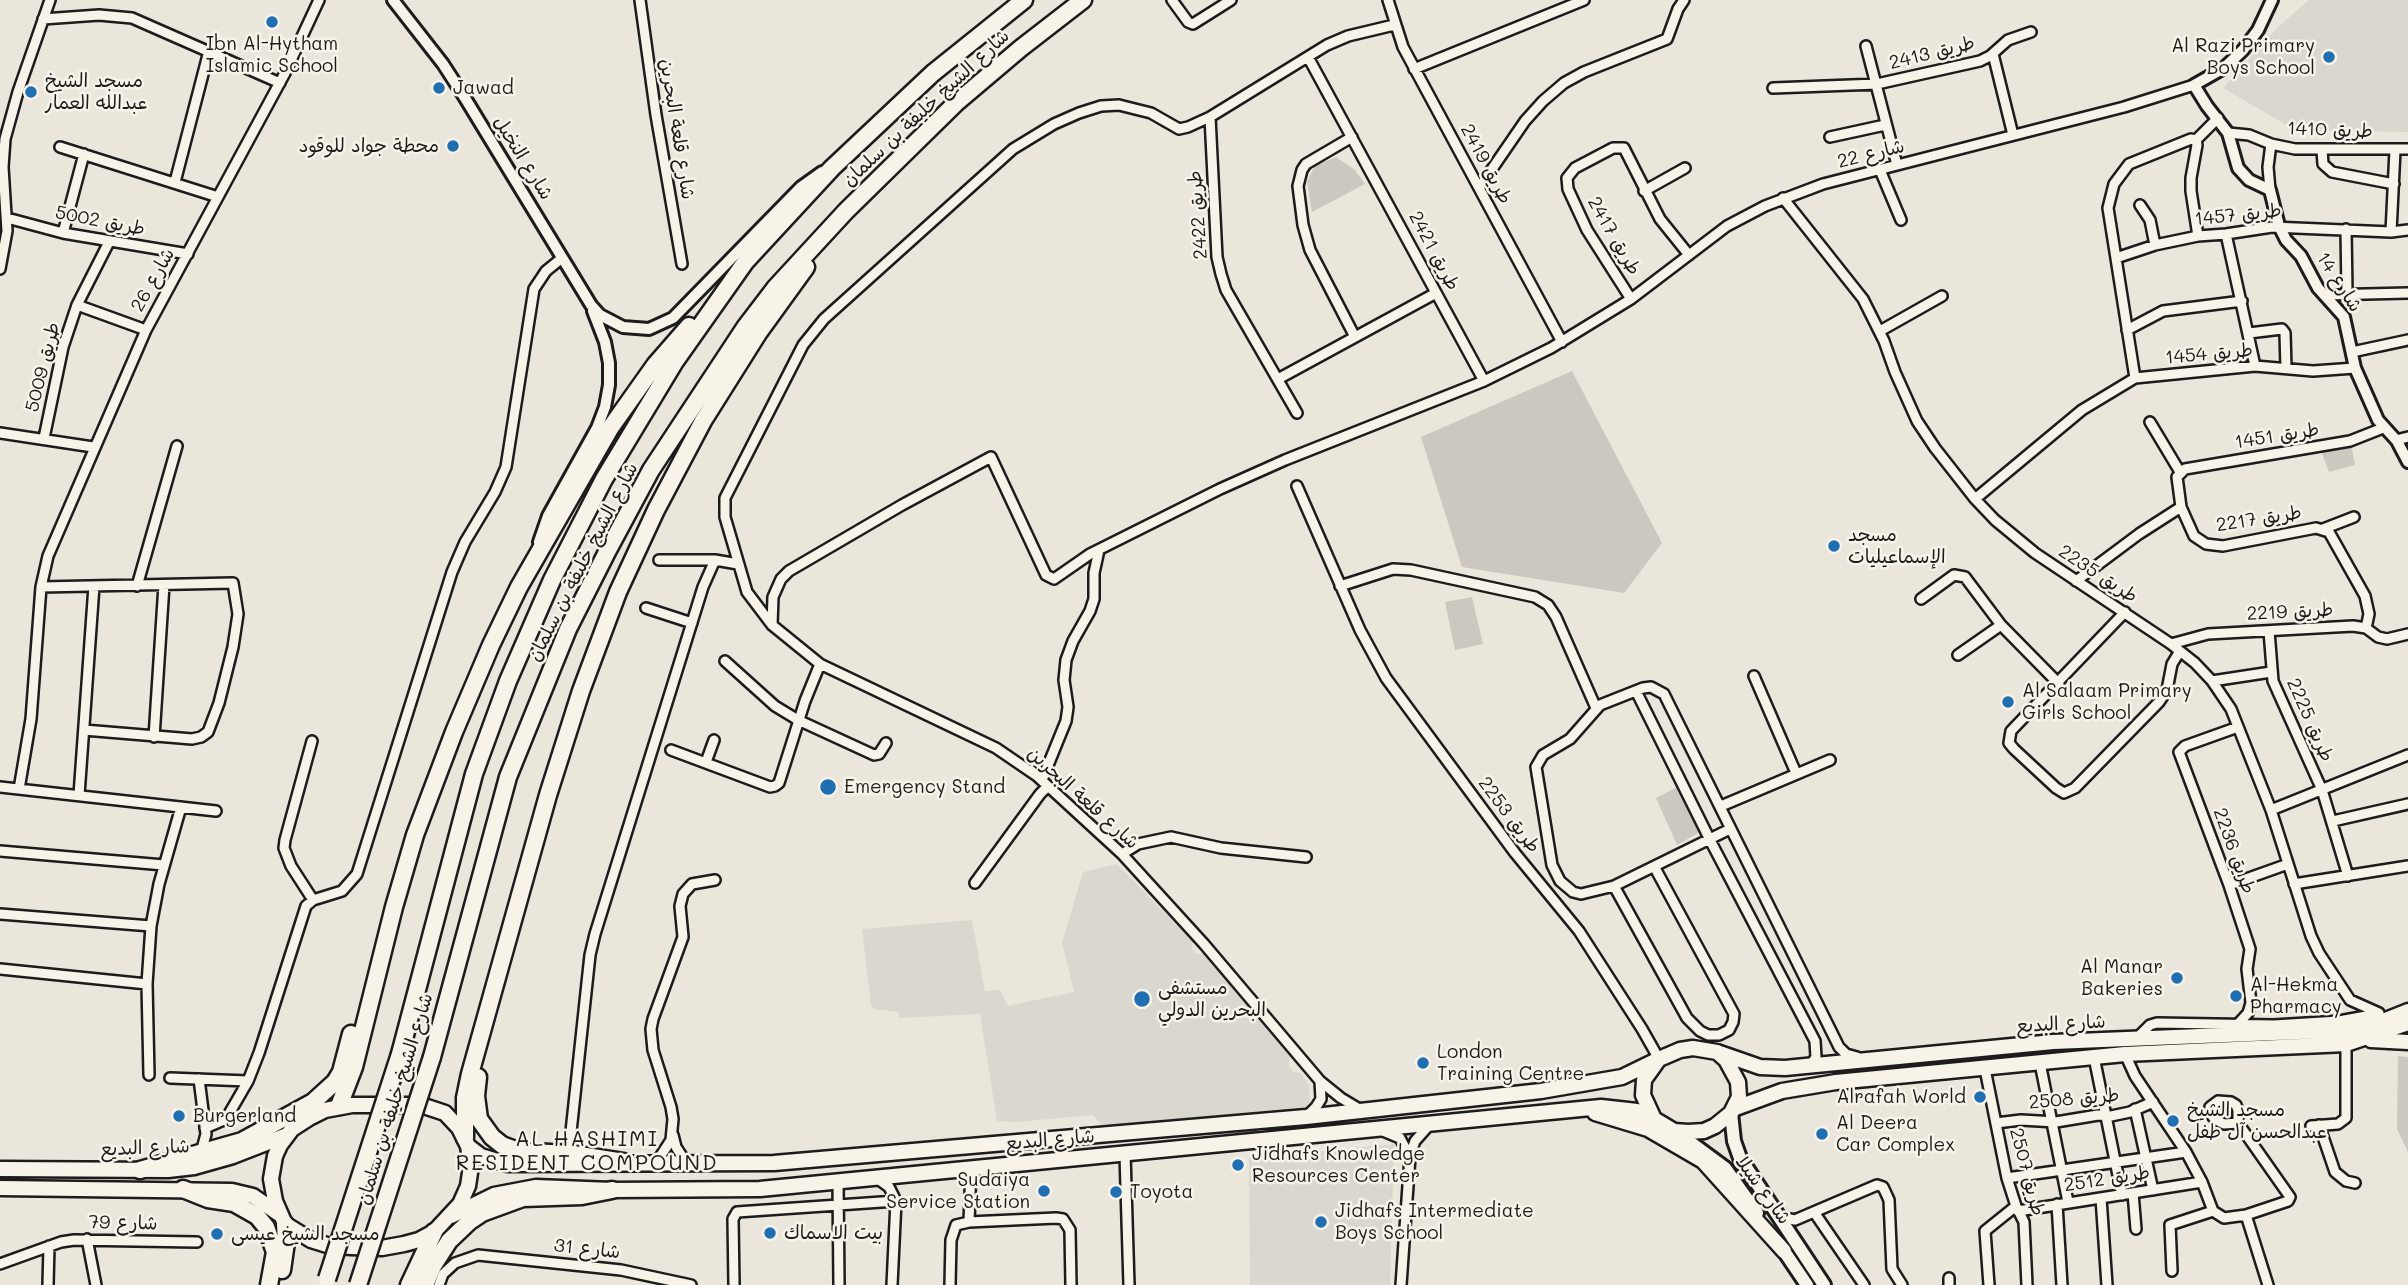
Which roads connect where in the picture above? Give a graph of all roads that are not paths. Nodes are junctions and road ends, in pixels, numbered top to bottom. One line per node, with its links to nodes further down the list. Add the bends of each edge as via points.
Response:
1 (50, 0): 13 (street)
2 (319, 0): 21 (street, شارع 26)
3 (393, 0): 66 (street, شارع النخيل, via 443,64)
4 (640, 0): 68 (street, شارع قلعة البحرين)
5 (1024, 0): 41 (highway, شارع الشيخ خليفة بن سلمان, via 933,72)
6 (1083, 0): 52 (highway, شارع الشيخ خليفة بن سلمان, via 956,103)
7 (1172, 0): 8 (street, via 1193,24)
8 (1231, 0)
9 (1388, 0): 14 (street, طريق 2419)
10 (1584, 0): 20 (street)
11 (1684, 0): 46 (street, via 1667,38 1584,72 1543,101)
12 (2272, 0): 23 (street, شارع 22, via 2243,50 2224,68)
13 (43, 19): 17 (street, via 124,17); 34 (street)
14 (1394, 25): 19 (street, via 1348,36); 20 (street, طريق 2419)
15 (2031, 32): 18 (street, طريق 2413, via 2008,40)
16 (1866, 46): 22 (street, طريق 2413)
17 (209, 51): 21 (street); 44 (street)
18 (1993, 54): 22 (street, طريق 2413, via 1980,61); 29 (street, طريق 2413)
19 (1308, 57): 25 (street); 30 (street, طريق 2421)
20 (1414, 69): 46 (street, طريق 2419)
21 (280, 83): 49 (street, شارع 26)
22 (1877, 84): 24 (street); 27 (street, طريق 2413)
23 (2194, 85): 26 (street); 29 (street, شارع 22)
24 (1773, 88)
25 (1210, 117): 92 (street, طريق 2422, via 1221,274); 114 (street, شارع قلعة البحرين, via 1179,129 1151,113 1119,105 1101,106 1054,124 1013,149 824,319 803,345 725,498 725,517)
26 (2218, 118): 28 (street); 32 (street)
27 (1885, 125): 31 (street); 40 (street, طريق 2413)
28 (2228, 133): 33 (street, طريق 1410); 47 (street, via 2242,174)
29 (2013, 135): 40 (street, شارع 22)
30 (1352, 137): 71 (street, طريق 2421); 84 (street, via 1312,158 1301,170 1298,187 1310,250)
31 (1830, 137)
32 (2196, 140): 61 (street, via 2191,191); 67 (street, via 2140,158 2121,173 2108,208)
33 (2271, 144): 37 (street, طريق 1410); 47 (street)
34 (2, 147): 53 (street)
35 (60, 147): 39 (street)
36 (2408, 149): 38 (street, طريق 1410)
37 (2322, 150): 38 (street, طريق 1410); 45 (street, via 2323,164 2332,172)
38 (2395, 150): 45 (street)
39 (84, 154): 44 (street); 59 (street)
40 (1897, 165): 43 (street, شارع 22)
41 (832, 168): 69 (highway, شارع الشيخ خليفة بن سلمان); 79 (street, شارع النخيل, via 801,187 662,325 623,327)
42 (1685, 168): 48 (street)
43 (1880, 170): 50 (street, شارع 22); 54 (street)
44 (174, 182): 49 (street)
45 (2394, 184): 58 (street)
46 (1479, 187): 86 (street, طريق 2419)
47 (2270, 190): 55 (street, شارع 14)
48 (1644, 191): 65 (street, طريق 2417); 76 (street, طريق 2417, via 1627,152 1619,146 1575,168 1567,182 1587,230)
49 (218, 197): 64 (street, شارع 26)
50 (1783, 198): 65 (street, شارع 22, via 1727,226); 82 (street, طريق 2235, via 1851,282)
51 (2140, 205): 63 (street, via 2150,220)
52 (846, 211): 188 (highway, via 759,332 703,421 618,592 548,795); 284 (highway, شارع الشيخ خليفة بن سلمان, bridge, via 775,288 712,377 651,470 568,629 508,777 432,1057)
53 (6, 218): 59 (street, طريق 5002); 70 (street)
54 (1901, 220)
55 (2279, 226): 56 (street, طريق 1457); 60 (street, طريق 1457); 74 (street, شارع 14)
56 (2346, 229): 58 (street, طريق 1457); 72 (street)
57 (2408, 230): 58 (street, طريق 1457)
58 (2391, 232)
59 (63, 233): 62 (street, طريق 5002)
60 (2226, 234): 61 (street, طريق 1457); 77 (street)
61 (2199, 236): 63 (street, طريق 1457)
62 (109, 242): 64 (street, طريق 5002); 78 (street, طريق 5009)
63 (2154, 245): 67 (street, طريق 1457)
64 (188, 254): 80 (street, شارع 26)
65 (1689, 255): 76 (street, شارع 22)
66 (562, 258): 79 (street, شارع النخيل); 181 (street, via 545,271 534,289 506,467 452,572 357,874 342,891)
67 (2116, 258): 81 (street)
68 (682, 264)
69 (741, 266): 111 (highway, via 655,365 611,427); 279 (highway, شارع الشيخ خليفة بن سلمان, bridge, via 674,363 604,479 552,580 508,681 474,774 400,1054)
70 (0, 269)
71 (1436, 293): 84 (street); 93 (street, طريق 2421)
72 (2347, 293): 73 (street); 74 (street)
73 (2408, 293)
74 (2323, 295): 87 (street, شارع 14, via 2344,317)
75 (1942, 296): 82 (street)
76 (1631, 299): 86 (street, شارع 22)
77 (2242, 301): 81 (street, via 2163,311); 83 (street)
78 (77, 305): 80 (street, طريق 5009); 99 (street, طريق 5009)
79 (591, 305): 111 (street, شارع النخيل, via 609,363 605,407 548,516)
80 (146, 330): 102 (street, شارع 26)
81 (2127, 330): 91 (street)
82 (1880, 331): 106 (street, طريق 2235, via 1917,421)
83 (2249, 333): 88 (street); 89 (street, طريق 1454, via 2282,329)
84 (1355, 337): 92 (street)
85 (2408, 340): 87 (street)
86 (1562, 342): 93 (street, شارع 22)
87 (2352, 352): 90 (street, شارع 14)
88 (2255, 366): 89 (street, طريق 1454); 91 (street, طريق 1454)
89 (2286, 368): 90 (street, طريق 1454)
90 (2355, 368): 96 (street, شارع 14)
91 (2135, 378): 106 (street, via 2082,410)
92 (1278, 379): 94 (street, طريق 2422)
93 (1484, 381): 110 (street, شارع 22, via 1274,465)
94 (1297, 413)
95 (2150, 422): 104 (street)
96 (2384, 428): 100 (street, شارع 14); 104 (street, طريق 1451, via 2350,441 2185,468)
97 (0, 433): 99 (street)
98 (2408, 437): 100 (street)
99 (44, 438): 102 (street)
100 (2396, 440): 103 (street, شارع 14)
101 (177, 446): 118 (street)
102 (93, 447): 120 (street, شارع 26, via 48,556)
103 (2408, 462)
104 (2178, 475): 107 (street, طريق 2217)
105 (1297, 486): 119 (street, طريق 2253)
106 (1975, 499): 115 (street, طريق 2235, via 2035,553)
107 (2181, 507): 109 (street, طريق 2217, via 2194,536 2214,546); 115 (street)
108 (2354, 517): 109 (street)
109 (2323, 528): 127 (street, طريق 2217, via 2365,596)
110 (1099, 550): 125 (street, شارع 22, via 1058,578 1049,578 991,457 789,570 773,597); 153 (street, via 1094,599 1066,660 1066,721)
111 (537, 555): 186 (highway, via 491,645 426,803)
112 (659, 560): 113 (street)
113 (715, 560): 114 (street); 124 (street)
114 (738, 564): 125 (street, شارع قلعة البحرين, via 747,592)
115 (2076, 581): 123 (street, طريق 2235)
116 (164, 585): 118 (street); 144 (street); 144 (street, via 233,583 238,614 228,668 208,732 192,739)
117 (94, 586): 118 (street); 120 (street); 143 (street)
118 (137, 586)
119 (1340, 586): 140 (street, via 1393,569 1411,570 1535,597 1556,617); 180 (street, طريق 2253, via 1386,678)
120 (41, 587): 155 (street, شارع 26, via 35,681)
121 (1920, 599): 126 (street, via 1959,575)
122 (646, 608): 124 (street)
123 (2125, 612): 130 (street, طريق 2235); 138 (street)
124 (692, 623): 229 (street, via 594,934)
125 (772, 625): 134 (street, شارع قلعة البحرين)
126 (2001, 625): 132 (street); 138 (street)
127 (2366, 628): 128 (street, طريق 2219); 129 (street, طريق 2219, via 2387,639)
128 (2269, 631): 130 (street, طريق 2219, via 2208,634); 135 (street, طريق 2225)
129 (2408, 635)
130 (2171, 644): 131 (street, طريق 2235)
131 (2180, 652): 137 (street, طريق 2235); 138 (street, via 2159,702 2075,788 2064,793 2014,749 2009,737)
132 (1958, 655)
133 (725, 661): 141 (street, via 775,706)
134 (820, 664): 141 (street); 153 (street, شارع قلعة البحرين, via 996,748)
135 (2271, 672): 137 (street); 156 (street, طريق 2225)
136 (1754, 676): 152 (street)
137 (2212, 681): 142 (street, طريق 2235)
138 (2059, 684)
139 (1636, 691): 140 (street, طريق 2253); 159 (street, via 1651,687 1664,694); 165 (street)
140 (1596, 708): 179 (street, طريق 2253, via 1575,734 1543,755 1536,766 1550,856)
141 (798, 720): 147 (street, via 874,755); 151 (street, via 775,786)
142 (2238, 727): 161 (street, طريق 2235); 177 (street, طريق 2236, via 2179,752)
143 (84, 730): 144 (street); 157 (street)
144 (154, 737)
145 (714, 740): 151 (street)
146 (312, 741): 181 (street, via 284,848)
147 (886, 743)
148 (671, 750): 151 (street)
149 (2408, 755): 156 (street)
150 (1830, 761): 152 (street)
151 (706, 762)
152 (1796, 773): 159 (street)
153 (1045, 783): 167 (street, شارع قلعة البحرين); 175 (street)
154 (0, 787): 155 (street)
155 (19, 789): 157 (street)
156 (2322, 790): 161 (street); 163 (street, طريق 2225)
157 (79, 795): 160 (street)
158 (2408, 804): 163 (street)
159 (1721, 806): 164 (street)
160 (181, 807): 162 (street); 170 (street)
161 (2271, 810): 169 (street, طريق 2235)
162 (216, 811)
163 (2333, 821): 173 (street, طريق 2225)
164 (1730, 829): 165 (street); 199 (street, via 1841,1051 1850,1057)
165 (1709, 839): 172 (street); 202 (street, via 1815,1041 1818,1052)
166 (0, 851): 170 (street)
167 (1122, 855): 168 (street, via 1148,840 1171,837 1221,848); 208 (street, شارع قلعة البحرين)
168 (1306, 857)
169 (2288, 864): 176 (street, طريق 2235); 177 (street)
170 (164, 865): 183 (street)
171 (2408, 866): 173 (street)
172 (1655, 868): 178 (street); 178 (street, via 1734,1014 1729,1030 1719,1035 1700,1031 1686,1018)
173 (2348, 876): 176 (street)
174 (715, 880): 225 (street, via 692,884 683,894 683,937 651,1029 671,1107)
175 (975, 883)
176 (2294, 884): 187 (street, طريق 2235, via 2319,953)
177 (2229, 885): 192 (street, طريق 2236, via 2250,949 2251,1003)
178 (1614, 886): 179 (street, via 1581,894)
179 (1565, 888): 180 (street)
180 (1552, 899): 200 (street, طريق 2253, via 1579,931)
181 (313, 900): 207 (street, via 302,914)
182 (0, 914): 183 (street)
183 (151, 926): 185 (street)
184 (0, 969): 185 (street)
185 (148, 984): 204 (street)
186 (370, 999): 210 (highway); 228 (highway, via 355,1021 341,1072 326,1092)
187 (2350, 1000): 189 (street); 191 (street)
188 (487, 1010): 227 (highway, via 467,1086); 229 (highway, via 489,1023 476,1096 479,1119 492,1137 513,1149)
189 (2379, 1013): 190 (street); 191 (street)
190 (2405, 1017): 192 (main road, شارع البديع, via 2348,1030); 193 (main road, شارع البديع)
191 (2349, 1020): 192 (street)
192 (2233, 1030): 199 (main road, شارع البديع)
193 (2362, 1040): 194 (main road); 195 (main road, شارع البديع)
194 (2408, 1042)
195 (2346, 1044): 197 (main road, شارع البديع); 247 (street, via 2346,1118 2338,1124 2315,1125 2335,1172)
196 (1717, 1052): 200 (main road, via 1680,1050); 202 (main road, شارع البديع, via 1773,1069); 214 (main road, via 1734,1070 1738,1082 1739,1097)
197 (2125, 1054): 198 (main road, شارع البديع); 209 (street)
198 (2094, 1057): 201 (main road, شارع البديع); 215 (street)
199 (1887, 1058): 202 (main road, شارع البديع)
200 (1659, 1059): 212 (main road, شارع البديع, via 1622,1077 1593,1083); 217 (main road, via 1643,1087)
201 (2040, 1063): 203 (main road, شارع البديع); 218 (street)
202 (1810, 1066)
203 (1985, 1069): 214 (main road, شارع البديع, via 1802,1087 1766,1095); 221 (street, طريق 2507)
204 (149, 1075)
205 (170, 1078): 206 (street)
206 (199, 1079): 207 (street); 223 (street)
207 (248, 1081): 223 (street, via 230,1115)
208 (1320, 1081): 212 (street, شارع قلعة البحرين); 216 (street, via 1319,1104)
209 (2153, 1102): 211 (street, طريق 2508); 230 (street)
210 (339, 1107): 226 (main road, via 309,1118); 227 (main road, via 433,1108 452,1120)
211 (2135, 1109): 215 (street, طريق 2508); 234 (street)
212 (1361, 1110): 216 (main road, شارع البديع)
213 (1577, 1110): 217 (main road, شارع البديع, via 1622,1108); 219 (main road, شارع البديع); 276 (main road, via 1634,1124 1688,1151 1717,1176)
214 (1732, 1111): 224 (main road, via 1704,1130); 266 (main road, شارع شيلا, via 1736,1149)
215 (2106, 1115): 218 (street, طريق 2508); 236 (street)
216 (1306, 1116): 238 (main road, شارع البديع, via 826,1159)
217 (1654, 1119): 224 (main road)
218 (2052, 1121): 221 (street, طريق 2508); 242 (street)
219 (1432, 1122): 222 (main road, شارع البديع); 233 (street, via 1420,1134)
220 (2238, 1122): 264 (street, via 2290,1197)
221 (1996, 1123): 244 (street, طريق 2507)
222 (1371, 1129): 232 (main road, شارع البديع); 233 (street, via 1400,1139)
223 (205, 1131): 228 (street); 231 (street)
224 (1674, 1131): 276 (main road, شارع شيلا, via 1725,1168)
225 (672, 1132): 237 (street); 238 (street)
226 (287, 1135): 241 (main road, شارع البديع, via 194,1167); 267 (main road, via 272,1167 272,1191)
227 (467, 1142): 235 (main road, شارع البديع, via 481,1156 506,1164); 265 (main road, via 468,1186)
228 (225, 1147): 231 (highway)
229 (568, 1150): 235 (highway)
230 (2186, 1152): 234 (street); 246 (street)
231 (200, 1154): 241 (highway)
232 (1125, 1154): 239 (main road, شارع البديع); 294 (street)
233 (1410, 1157): 295 (street)
234 (2146, 1158): 236 (street); 252 (street)
235 (624, 1162): 237 (main road, شارع البديع)
236 (2116, 1162): 242 (street); 254 (street)
237 (656, 1163): 238 (main road, شارع البديع)
238 (687, 1164)
239 (971, 1167): 243 (main road, شارع البديع); 269 (street)
240 (0, 1170): 241 (main road, شارع البديع)
241 (140, 1170)
242 (2063, 1170): 244 (street); 257 (street)
243 (877, 1178): 245 (main road, شارع البديع); 256 (street, via 889,1187)
244 (2007, 1178): 261 (street, طريق 2507)
245 (838, 1181): 250 (main road, شارع البديع); 258 (street)
246 (2202, 1182): 252 (street, طريق 2512); 262 (street)
247 (2355, 1182)
248 (0, 1188): 249 (main road, شارع البديع)
249 (183, 1189): 267 (main road, شارع البديع, via 248,1194); 282 (highway, via 234,1203 257,1216 275,1252)
250 (760, 1189): 251 (main road, شارع البديع); 260 (street)
251 (612, 1190): 265 (main road, شارع البديع, via 515,1189 479,1200); 286 (highway, via 523,1198 482,1213 449,1241)
252 (2153, 1190): 253 (street, طريق 2512)
253 (2133, 1193): 254 (street, طريق 2512); 270 (street)
254 (2122, 1195): 255 (street, طريق 2512)
255 (2101, 1198): 257 (street, طريق 2512); 303 (street)
256 (896, 1201): 258 (street); 291 (street)
257 (2068, 1202): 259 (street, طريق 2512)
258 (839, 1204): 260 (street); 290 (street)
259 (2057, 1204): 261 (street, طريق 2512); 302 (street)
260 (762, 1209): 289 (street, via 740,1210 734,1216)
261 (2017, 1209): 300 (street, via 1986,1231); 301 (street, طريق 2507, via 2024,1222)
262 (2213, 1211): 264 (street, via 2224,1218); 278 (street, via 2170,1225)
263 (1814, 1212): 268 (street); 298 (street); 299 (street, via 1877,1185 1883,1187 1889,1200 1892,1269)
264 (2246, 1215): 304 (street)
265 (451, 1216): 271 (main road)
266 (1779, 1217): 268 (street); 272 (main road, شارع شيلا)
267 (283, 1219): 271 (main road, via 311,1240 327,1245 382,1248); 283 (highway, via 286,1246)
268 (1796, 1220): 272 (street)
269 (969, 1222): 292 (street, via 953,1230); 293 (street, via 1063,1219 1070,1230)
270 (2136, 1230)
271 (434, 1232): 285 (highway)
272 (1790, 1234): 297 (main road, شارع شيلا)
273 (88, 1239): 274 (street, شارع 79); 275 (street, شارع 79); 281 (street)
274 (197, 1241)
275 (49, 1246): 277 (street, شارع 79); 280 (street)
276 (1784, 1251): 296 (main road, شارع شيلا)
277 (0, 1264)
278 (2172, 1271)
279 (326, 1282)
280 (48, 1285)
281 (96, 1285)
282 (269, 1285)
283 (278, 1285)
284 (358, 1285)
285 (409, 1285)
286 (425, 1285)
287 (439, 1285): 288 (street, شارع 31, via 454,1263 478,1255 621,1270)
288 (691, 1285)
289 (734, 1285)
290 (839, 1285)
291 (892, 1285)
292 (950, 1285)
293 (1070, 1285)
294 (1129, 1285)
295 (1401, 1285)
296 (1807, 1285)
297 (1824, 1285)
298 (1864, 1285)
299 (1902, 1285)
300 (1989, 1285)
301 (2027, 1285)
302 (2062, 1285)
303 (2107, 1285)
304 (2267, 1285)

